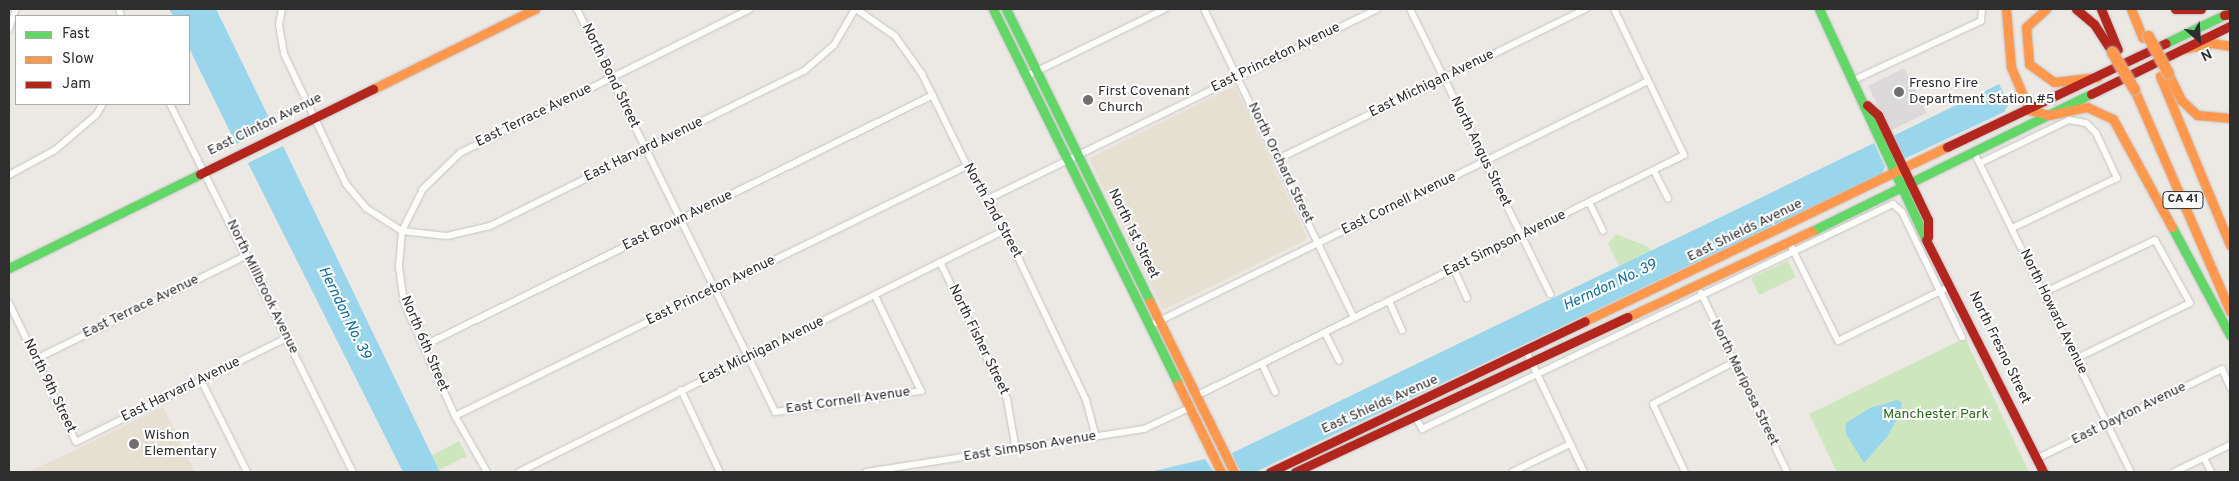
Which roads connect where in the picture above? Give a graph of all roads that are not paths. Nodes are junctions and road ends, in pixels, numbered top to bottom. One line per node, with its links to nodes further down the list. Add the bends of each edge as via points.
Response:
1 (16, 9): 26 (street)
2 (282, 9): 43 (street, via 282,45)
3 (535, 9): 43 (main road, East Clinton Avenue)
4 (577, 9): 34 (street, North Bond Street)
5 (750, 9): 34 (street, East Terrace Avenue)
6 (856, 9): 38 (street, North 2nd Street, via 881,24 906,48); 45 (street, East Harvard Avenue, via 834,45 804,71)
7 (993, 9): 30 (main road, North 1st Street)
8 (1006, 9): 30 (main road, North 1st Street)
9 (1165, 9): 30 (street)
10 (1204, 9): 32 (street, North Orchard Street)
11 (1377, 9): 32 (street, East Princeton Avenue)
12 (1410, 9): 35 (street, North Angus Street)
13 (1586, 9): 35 (street, East Michigan Avenue)
14 (1614, 9): 37 (street)
15 (1819, 9): 36 (main road, North Fresno Street)
16 (1982, 9): 36 (street, via 1981,21)
17 (2006, 9): 41 (main road, via 2011,67)
18 (2046, 9): 33 (main road, via 2026,27 2024,40 2029,64 2054,82)
19 (2076, 9): 29 (main road, via 2094,24)
20 (2101, 9): 29 (main road, CA 41)
21 (2132, 9): 31 (main road, bridge)
22 (2175, 9): 23 (main road)
23 (2201, 9)
24 (2228, 13): 33 (main road, East Shields Avenue)
25 (2230, 26): 28 (main road, East Shields Avenue)
26 (9, 29)
27 (2230, 46): 28 (main road, via 2212,43)
28 (2183, 49): 42 (main road, East Shields Avenue)
29 (2115, 51): 84 (main road, CA 41, bridge)
30 (1032, 74): 47 (main road, North 1st Street)
31 (2164, 74): 44 (main road, via 2181,100 2197,116); 68 (main road, CA 41)
32 (1237, 77): 47 (street, East Princeton Avenue); 48 (street, North Orchard Street)
33 (2098, 77): 41 (main road, East Shields Avenue)
34 (611, 78): 45 (street, North Bond Street); 64 (street, East Terrace Avenue, via 449,161 420,195)
35 (1444, 78): 48 (street, East Michigan Avenue); 49 (street, North Angus Street)
36 (1854, 80): 54 (main road, North Fresno Street)
37 (1648, 81): 49 (street, East Cornell Avenue); 53 (street, East Simpson Avenue, via 1684,156)
38 (933, 95): 51 (street, North 2nd Street); 61 (street, East Brown Avenue)
39 (103, 105): 55 (street, via 96,116 55,150)
40 (171, 105): 52 (street, North Millbrook Avenue)
41 (2029, 110): 42 (main road); 54 (main road, East Shields Avenue)
42 (2049, 115): 46 (main road, East Shields Avenue); 89 (main road, via 2087,107 2113,119)
43 (314, 118): 52 (main road, East Clinton Avenue); 64 (street, via 350,191 375,216)
44 (2230, 118)
45 (645, 149): 61 (street, North Bond Street); 64 (street, East Harvard Avenue, via 476,232 433,237)
46 (1974, 152): 50 (street, North Howard Avenue); 56 (main road, East Shields Avenue)
47 (1073, 158): 58 (street, East Princeton Avenue); 86 (main road, North 1st Street)
48 (1278, 159): 67 (street, North Orchard Street)
49 (1485, 162): 66 (street, North Angus Street); 67 (street, East Cornell Avenue)
50 (1980, 164): 62 (street, North Howard Avenue); 62 (street, via 2068,120 2079,120 2092,128 2117,178)
51 (967, 166): 58 (street, North 2nd Street); 75 (street, East Princeton Avenue)
52 (206, 171): 70 (street, North Millbrook Avenue); 72 (main road, East Clinton Avenue)
53 (1654, 171): 57 (street); 59 (street, East Simpson Avenue)
54 (1900, 174): 56 (main road, North Fresno Street); 60 (main road, East Shields Avenue)
55 (9, 175)
56 (1906, 186): 69 (main road, East Shields Avenue); 74 (main road, North Fresno Street)
57 (1668, 199)
58 (986, 200): 63 (street, North 2nd Street)
59 (1589, 202): 65 (street); 66 (street, East Simpson Avenue)
60 (1840, 202): 69 (main road, via 1793,231); 99 (main road, East Shields Avenue)
61 (680, 220): 75 (street, North Bond Street); 92 (street, East Brown Avenue)
62 (2012, 228): 78 (street, North Howard Avenue)
63 (1005, 230): 71 (street, East Michigan Avenue); 110 (street, North 2nd Street, via 1086,400)
64 (402, 231): 92 (street, North 6th Street, via 402,293)
65 (1603, 231)
66 (1521, 236): 73 (street, East Simpson Avenue); 79 (street, North Angus Street)
67 (1319, 243): 85 (street, North Orchard Street); 86 (street, East Cornell Avenue)
68 (2230, 245)
69 (1791, 246): 76 (street, via 1893,204 1902,212); 76 (street, via 1838,341); 77 (street); 99 (main road, East Shields Avenue)
70 (247, 255): 91 (street, North Millbrook Avenue); 96 (street, East Terrace Avenue)
71 (940, 262): 80 (street, East Michigan Avenue); 114 (street, North Fisher Street, via 1007,399)
72 (9, 268)
73 (1454, 269): 81 (street); 82 (street, East Simpson Avenue)
74 (1951, 286): 76 (street); 116 (main road, North Fresno Street)
75 (714, 289): 94 (street, North Bond Street); 108 (street, East Princeton Avenue)
76 (1940, 292): 90 (street)
77 (1701, 293): 98 (street, North Mariposa Street); 99 (street)
78 (2043, 293): 95 (street, North Howard Avenue); 95 (street, via 2155,240 2190,303)
79 (1550, 294)
80 (875, 296): 94 (street, East Michigan Avenue); 107 (street, East Cornell Avenue, via 921,391)
81 (1467, 298)
82 (1388, 301): 85 (street, East Simpson Avenue); 87 (street)
83 (9, 303): 96 (street, North 9th Street)
84 (2230, 311)
85 (1354, 318): 88 (street, East Simpson Avenue)
86 (1154, 324): 93 (main road, North 1st Street); 105 (main road, North 1st Street)
87 (1402, 330)
88 (1325, 333): 97 (street); 100 (street, East Simpson Avenue)
89 (2230, 335)
90 (1962, 336)
91 (286, 338): 101 (street, East Harvard Avenue); 119 (street, North Millbrook Avenue)
92 (423, 346): 108 (street, North 6th Street)
93 (1159, 346): 105 (main road, via 1188,393); 106 (main road, North 1st Street)
94 (748, 358): 103 (street, East Michigan Avenue); 107 (street, North Bond Street)
95 (2075, 359): 109 (street, North Howard Avenue)
96 (36, 360): 111 (street, North 9th Street)
97 (1339, 361)
98 (1734, 362): 128 (street, via 1653,404); 129 (street, North Mariposa Street)
99 (1532, 363): 112 (street); 124 (main road, East Shields Avenue); 125 (main road, East Shields Avenue)
100 (1262, 364): 104 (street); 105 (street, East Simpson Avenue)
101 (201, 380): 111 (street, East Harvard Avenue); 118 (street)
102 (2230, 387): 109 (street, East Dayton Avenue, via 2222,369)
103 (681, 390): 121 (street, East Michigan Avenue); 122 (street)
104 (1275, 392)
105 (1196, 396): 117 (main road, North 1st Street)
106 (1189, 408): 110 (street, East Simpson Avenue, via 1144,429); 117 (main road, North 1st Street)
107 (774, 412)
108 (455, 416): 120 (street, North 6th Street)
109 (2107, 424): 116 (street, East Dayton Avenue); 131 (street, North Howard Avenue)
110 (1096, 437): 114 (street, East Simpson Avenue)
111 (76, 442)
112 (1570, 444): 126 (street); 127 (street)
113 (2230, 445): 115 (street)
114 (1016, 450): 123 (street, East Simpson Avenue)
115 (2204, 458): 132 (street); 133 (street)
116 (2036, 459): 130 (main road, North Fresno Street)
117 (1225, 468)
118 (247, 472)
119 (353, 472)
120 (487, 472)
121 (518, 472)
122 (720, 472)
123 (866, 472)
124 (1270, 472)
125 (1296, 472)
126 (1512, 472)
127 (1584, 472)
128 (1685, 472)
129 (1787, 472)
130 (2043, 472)
131 (2130, 472)
132 (2174, 472)
133 (2211, 472)

